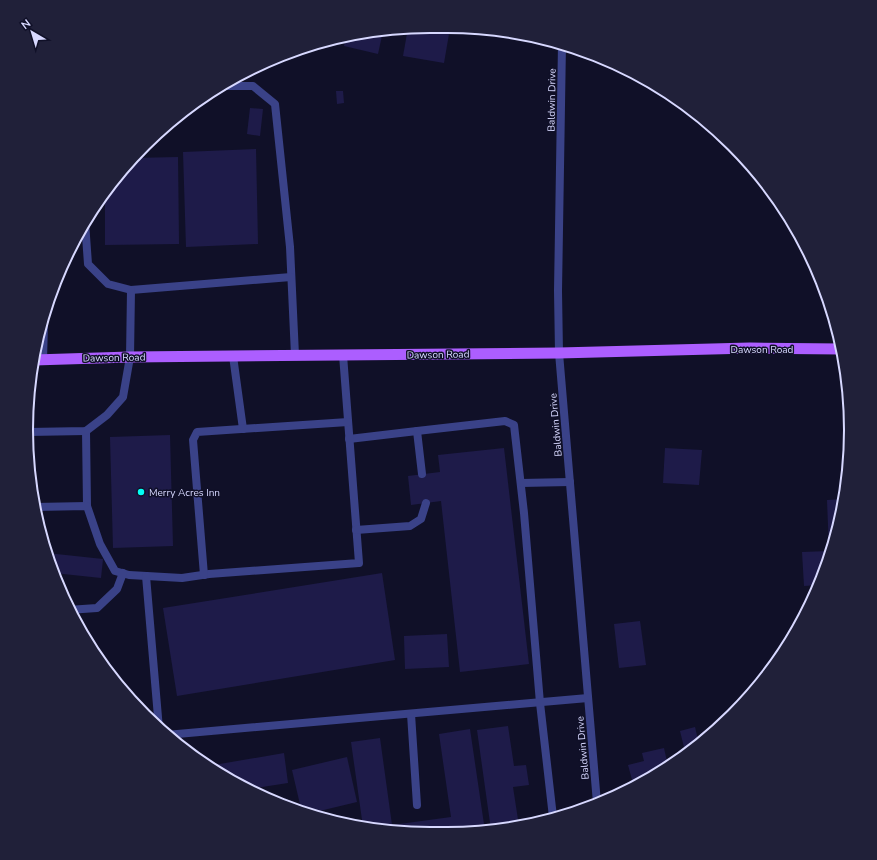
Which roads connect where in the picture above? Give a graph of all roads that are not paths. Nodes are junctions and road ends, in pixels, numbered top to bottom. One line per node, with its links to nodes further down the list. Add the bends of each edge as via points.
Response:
1 (562, 50): 7 (street, Baldwin Drive)
2 (231, 86): 4 (street, via 252,86 275,104)
3 (86, 232): 5 (street, via 88,264 108,284)
4 (291, 277): 5 (street); 8 (street)
5 (131, 290): 11 (street)
6 (835, 349): 7 (main road, Dawson Road)
7 (559, 352): 9 (main road, Dawson Road); 20 (street, Baldwin Drive)
8 (295, 355): 9 (main road, Dawson Road); 10 (main road, Dawson Road)
9 (343, 355): 13 (street)
10 (233, 356): 11 (main road, Dawson Road); 14 (street)
11 (130, 357): 12 (main road, Dawson Road); 15 (street, via 123,397 107,415)
12 (40, 360)
13 (348, 422): 14 (street); 18 (street)
14 (243, 429): 27 (street, via 197,432 193,440)
15 (86, 430): 17 (street); 23 (street)
16 (417, 431): 18 (street); 19 (street); 21 (street, via 505,422 514,426)
17 (33, 432)
18 (349, 439): 25 (street)
19 (422, 474)
20 (570, 482): 21 (street); 30 (street, Baldwin Drive)
21 (521, 483): 31 (street)
22 (426, 503): 25 (street, via 421,519 410,526)
23 (87, 506): 24 (street); 26 (street, via 100,544 115,571)
24 (41, 507)
25 (356, 530): 27 (street, via 359,563)
26 (123, 573): 28 (street); 29 (street, via 116,589 96,608)
27 (204, 575): 28 (street, via 182,578)
28 (146, 576): 33 (street)
29 (76, 609)
30 (588, 698): 31 (street); 35 (street, Baldwin Drive)
31 (540, 703): 32 (street); 37 (street)
32 (411, 714): 34 (street); 36 (street)
33 (158, 719)
34 (175, 734)
35 (597, 798)
36 (417, 805)
37 (552, 812)

